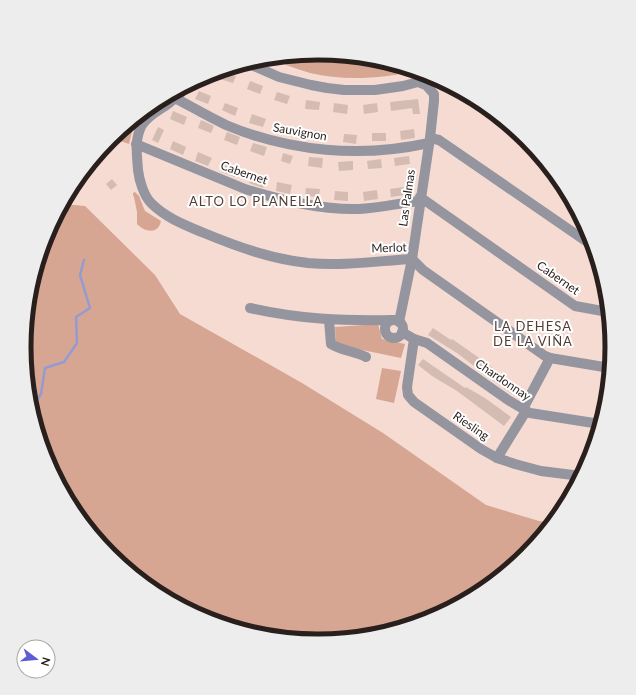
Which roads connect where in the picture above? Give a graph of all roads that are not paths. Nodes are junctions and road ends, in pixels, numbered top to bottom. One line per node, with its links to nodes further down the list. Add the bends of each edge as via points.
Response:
1 (257, 67): 6 (street, Las Palmas, via 295,82 344,90 375,90 423,83 434,94)
2 (176, 98): 6 (street, Sauvignon, via 224,124 299,147 354,152 385,150)
3 (169, 103): 4 (street)
4 (159, 109)
5 (154, 113): 7 (street, via 147,118)
6 (429, 141): 8 (street, Las Palmas); 9 (street, via 439,140)
7 (136, 144): 8 (street, Cabernet, via 245,189 301,203 360,209); 10 (street, Merlot, via 139,173 150,202 170,218 237,246 272,257 308,263 344,264)
8 (420, 199): 10 (street, Las Palmas); 12 (street, Cabernet, via 575,306)
9 (584, 240)
10 (412, 259): 14 (street, Las Palmas); 17 (street, Merlot, via 423,270)
11 (250, 308): 13 (street, via 289,316)
12 (603, 311)
13 (329, 320): 14 (street); 16 (street, via 331,344)
14 (398, 325): 15 (street, Chardonnay)
15 (414, 339): 19 (street, Chardonnay, via 427,343); 21 (street, Riesling, via 407,391 410,398)
16 (366, 357)
17 (550, 358): 18 (street, Merlot); 19 (street)
18 (604, 367)
19 (524, 410): 20 (street, Chardonnay, via 546,417); 21 (street)
20 (595, 423)
21 (497, 458): 22 (street, Riesling, via 541,471)
22 (574, 475)

